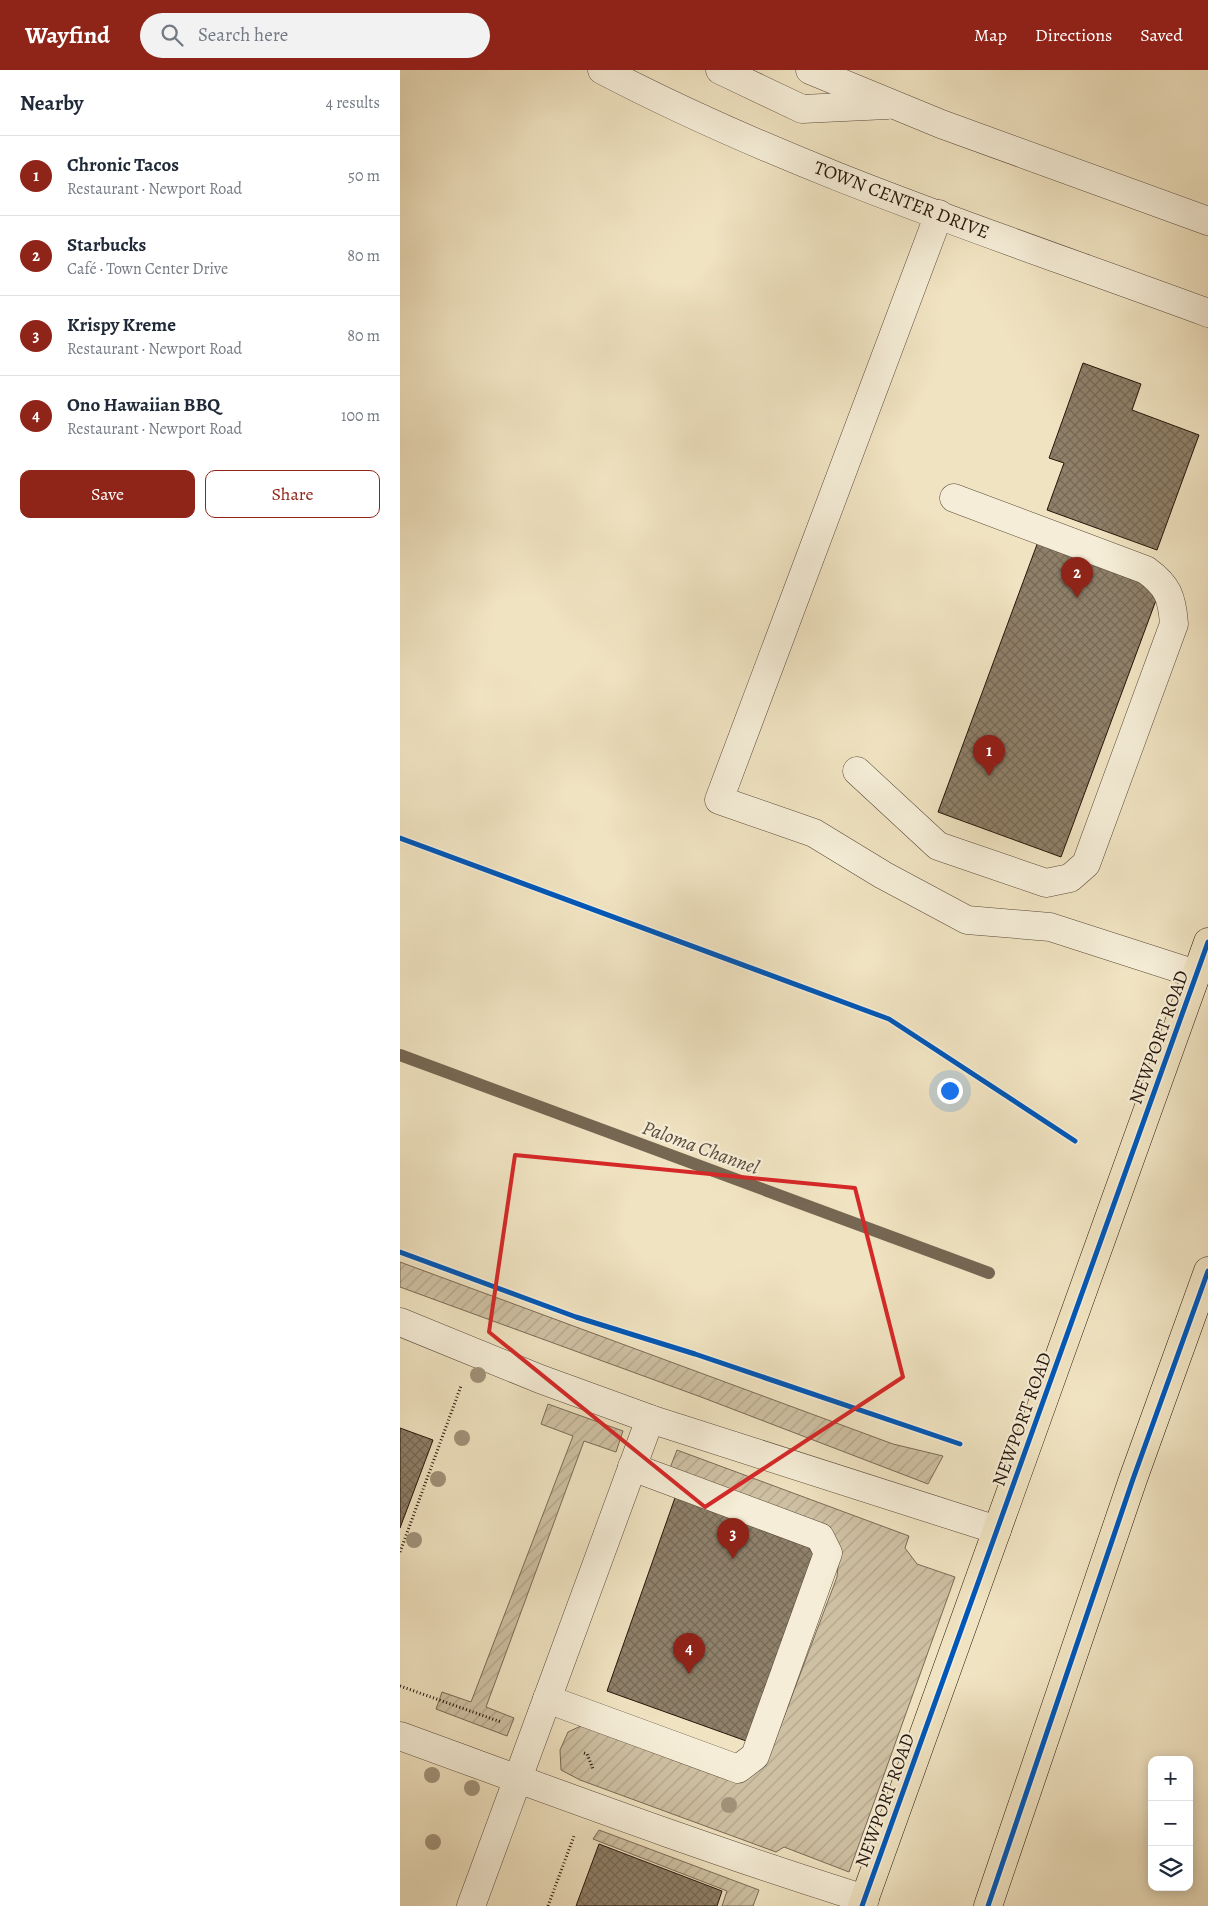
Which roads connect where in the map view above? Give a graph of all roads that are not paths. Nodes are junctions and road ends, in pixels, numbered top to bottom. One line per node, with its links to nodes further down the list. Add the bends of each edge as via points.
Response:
1 (602, 70): 5 (street, TOWN CENTER DRIVE, via 677,109)
2 (720, 70): 4 (street, via 802,110)
3 (810, 70): 4 (street)
4 (894, 105): 6 (street)
5 (939, 214): 7 (street, TOWN CENTER DRIVE); 11 (street, via 720,800 814,833 883,875 968,920 1050,927)
6 (1208, 221)
7 (1208, 313)
8 (954, 498): 9 (street, via 1146,570 1161,581 1172,601 1174,624 1086,864 1070,878 1046,883 938,846)
9 (857, 772)
10 (1208, 942): 11 (main road, NEWPORT ROAD)
11 (1196, 974): 16 (main road, NEWPORT ROAD)
12 (1208, 1271): 22 (main road, via 1133,1479)
13 (400, 1322): 14 (street)
14 (650, 1419): 15 (street); 16 (street)
15 (632, 1467): 17 (street); 17 (street, via 820,1537 828,1553 793,1655 755,1756 738,1769)
16 (997, 1530): 20 (main road, NEWPORT ROAD)
17 (547, 1699): 19 (street)
18 (400, 1736): 19 (street)
19 (519, 1780): 20 (street); 21 (street)
20 (863, 1903)
21 (471, 1906)
22 (988, 1906)

